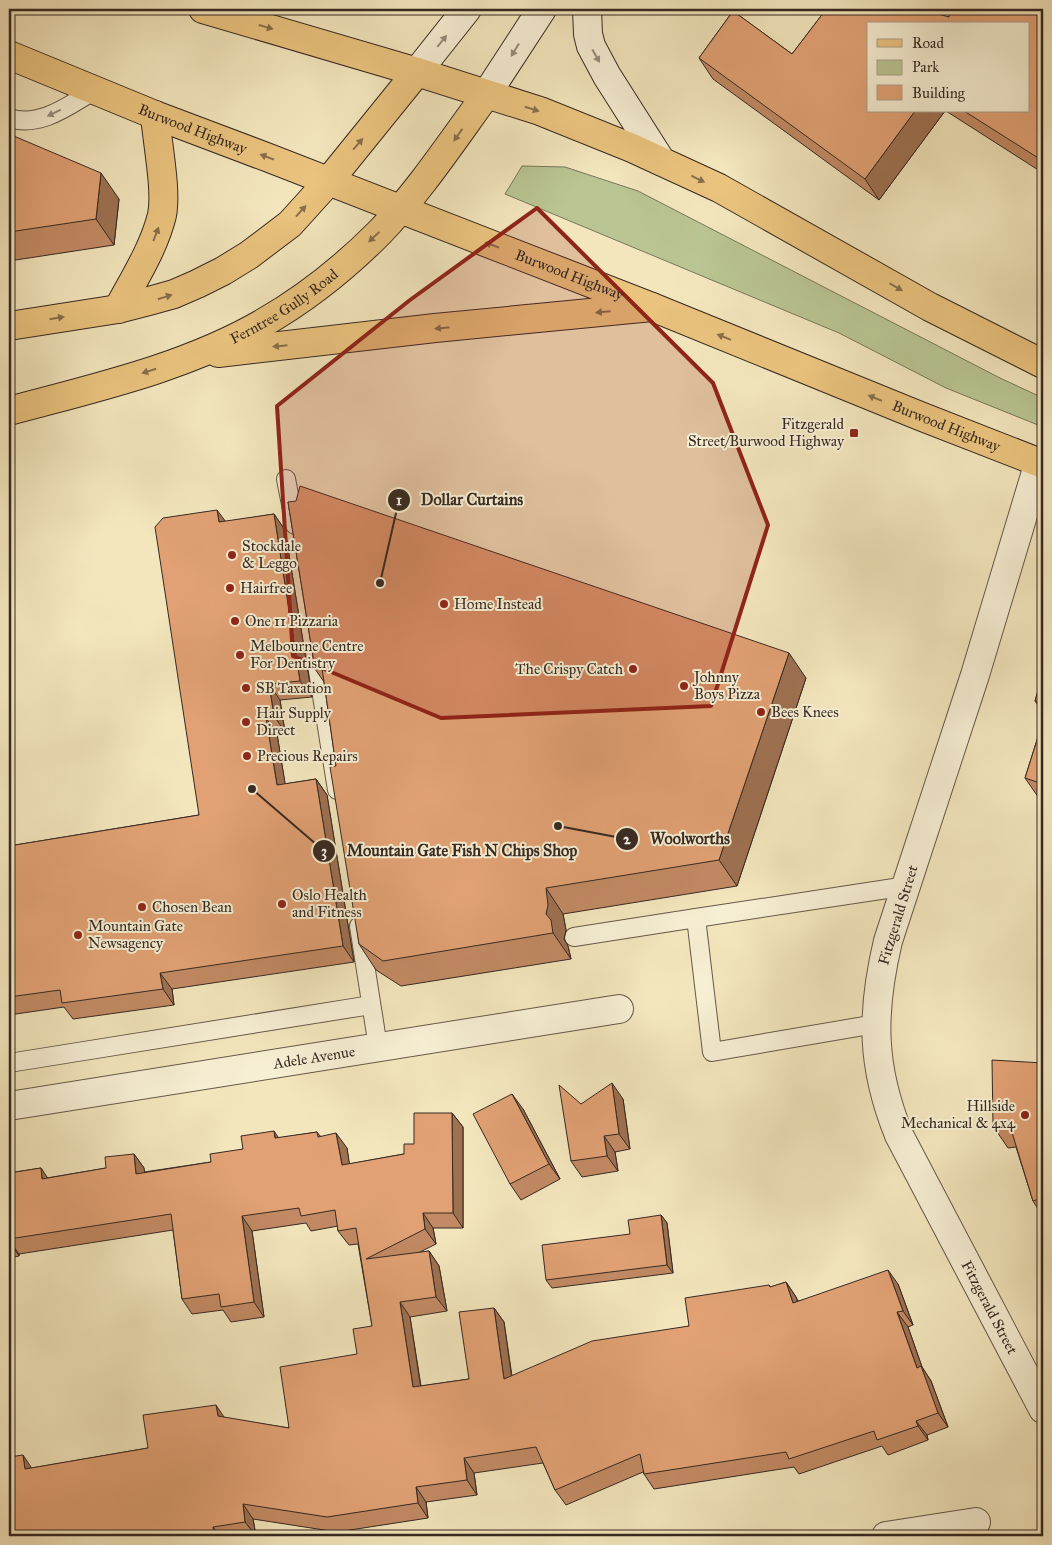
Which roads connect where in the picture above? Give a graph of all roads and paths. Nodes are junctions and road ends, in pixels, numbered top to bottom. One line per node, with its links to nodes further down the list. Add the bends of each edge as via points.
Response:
1 (203, 9): 6 (main road, one-way to 6)
2 (468, 9): 6 (street, one-way to 2)
3 (542, 9): 8 (street, one-way to 8)
4 (586, 9): 11 (street, one-way to 11, via 591,46)
5 (9, 55): 7 (main road, Burwood Highway)
6 (417, 72): 8 (main road); 12 (main road, one-way to 6)
7 (96, 90): 9 (main road, Burwood Highway); 10 (lane, one-way to 10, via 44,118 32,121)
8 (486, 95): 11 (main road, one-way to 11, via 540,111); 13 (main road, Ferntree Gully Road, one-way to 13)
9 (155, 115): 12 (main road, Burwood Highway, one-way to 9); 15 (main road, one-way to 9, via 152,243 162,215)
10 (9, 118)
11 (661, 161): 18 (main road, one-way to 18, via 719,188 930,307)
12 (328, 182): 13 (main road, Burwood Highway); 15 (main road, one-way to 12, via 174,294 250,255 290,224)
13 (399, 210): 14 (main road, Burwood Highway, one-way to 13); 17 (main road, Ferntree Gully Road, one-way to 17, via 356,254 296,302 263,323)
14 (652, 308): 17 (main road, one-way to 17); 20 (main road, Burwood Highway, one-way to 14)
15 (118, 309): 16 (main road, one-way to 15)
16 (9, 326)
17 (195, 355): 19 (main road, Ferntree Gully Road, one-way to 19, via 124,379)
18 (1043, 364)
19 (9, 411)
20 (1041, 463): 25 (street, Fitzgerald Street)
21 (286, 479): 22 (lane)
22 (298, 543)
23 (312, 631): 24 (lane)
24 (340, 808)
25 (907, 886): 27 (lane); 31 (street, Fitzgerald Street, via 882,967)
26 (356, 907): 29 (lane)
27 (696, 918): 28 (lane); 31 (lane, via 712,1052)
28 (574, 938)
29 (371, 1005): 32 (lane); 33 (lane)
30 (620, 1009): 32 (street, Adele Avenue)
31 (876, 1024): 35 (street, Fitzgerald Street, via 882,1080 899,1135)
32 (378, 1047): 34 (street, Adele Avenue)
33 (9, 1063)
34 (9, 1106)
35 (1043, 1409)
36 (976, 1522): 37 (street)
37 (886, 1536)

